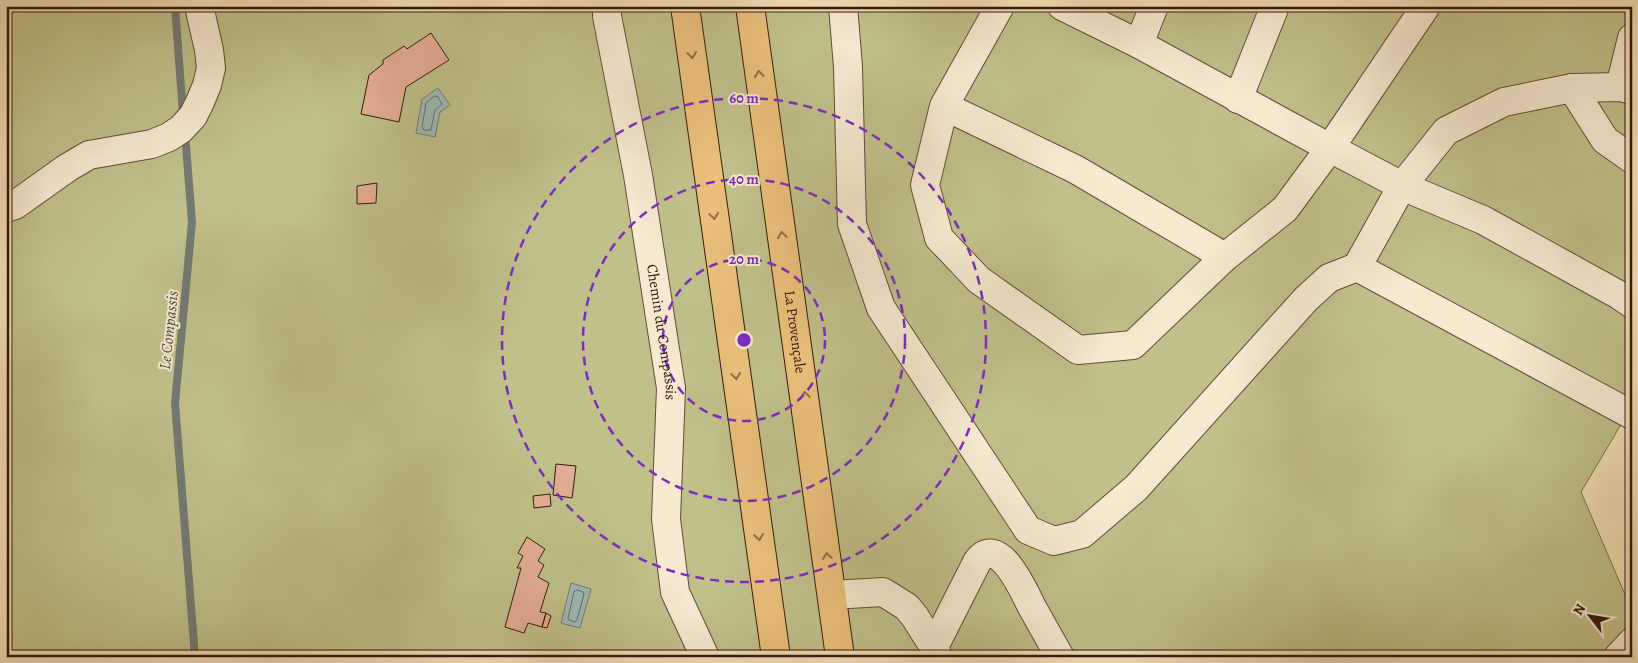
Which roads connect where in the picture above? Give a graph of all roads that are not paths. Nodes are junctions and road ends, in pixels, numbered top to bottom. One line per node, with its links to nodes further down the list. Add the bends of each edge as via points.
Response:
1 (198, 6): 20 (street, via 211,68 200,102 181,130 152,144 88,155)
2 (607, 6): 28 (street, Chemin du Compassis, via 638,175 671,388 666,519 675,592)
3 (685, 6): 29 (highway, one-way to 29)
4 (750, 6): 25 (highway, La Provençale, one-way to 4)
5 (844, 6): 22 (street, via 852,224 881,308 1028,530 1054,541 1082,534 1136,488 1306,299 1329,278)
6 (1000, 6): 16 (street)
7 (1062, 6): 12 (street)
8 (1154, 6): 12 (street)
9 (1276, 6): 15 (street)
10 (1426, 6): 17 (street)
11 (1632, 38): 14 (street)
12 (1139, 44): 15 (street)
13 (1572, 88): 14 (street); 18 (street, via 1605,140); 19 (street, via 1504,102 1446,132)
14 (1626, 89)
15 (1238, 99): 17 (street)
16 (944, 106): 21 (street, via 1075,169); 21 (street, via 925,185 940,238 979,280 1078,350 1134,345)
17 (1330, 148): 19 (street); 21 (street, via 1285,209)
18 (1632, 159)
19 (1402, 186): 22 (street); 23 (street, via 1483,220)
20 (6, 208)
21 (1225, 257)
22 (1357, 267): 24 (street)
23 (1632, 304)
24 (1632, 415)
25 (832, 595): 27 (street, via 883,592 915,616); 30 (highway, La Provençale)
26 (1632, 642): 32 (street)
27 (936, 652): 31 (street, via 977,562 988,553 995,554 1016,574)
28 (705, 657)
29 (776, 657)
30 (840, 657)
31 (1060, 657)
32 (1618, 657)

